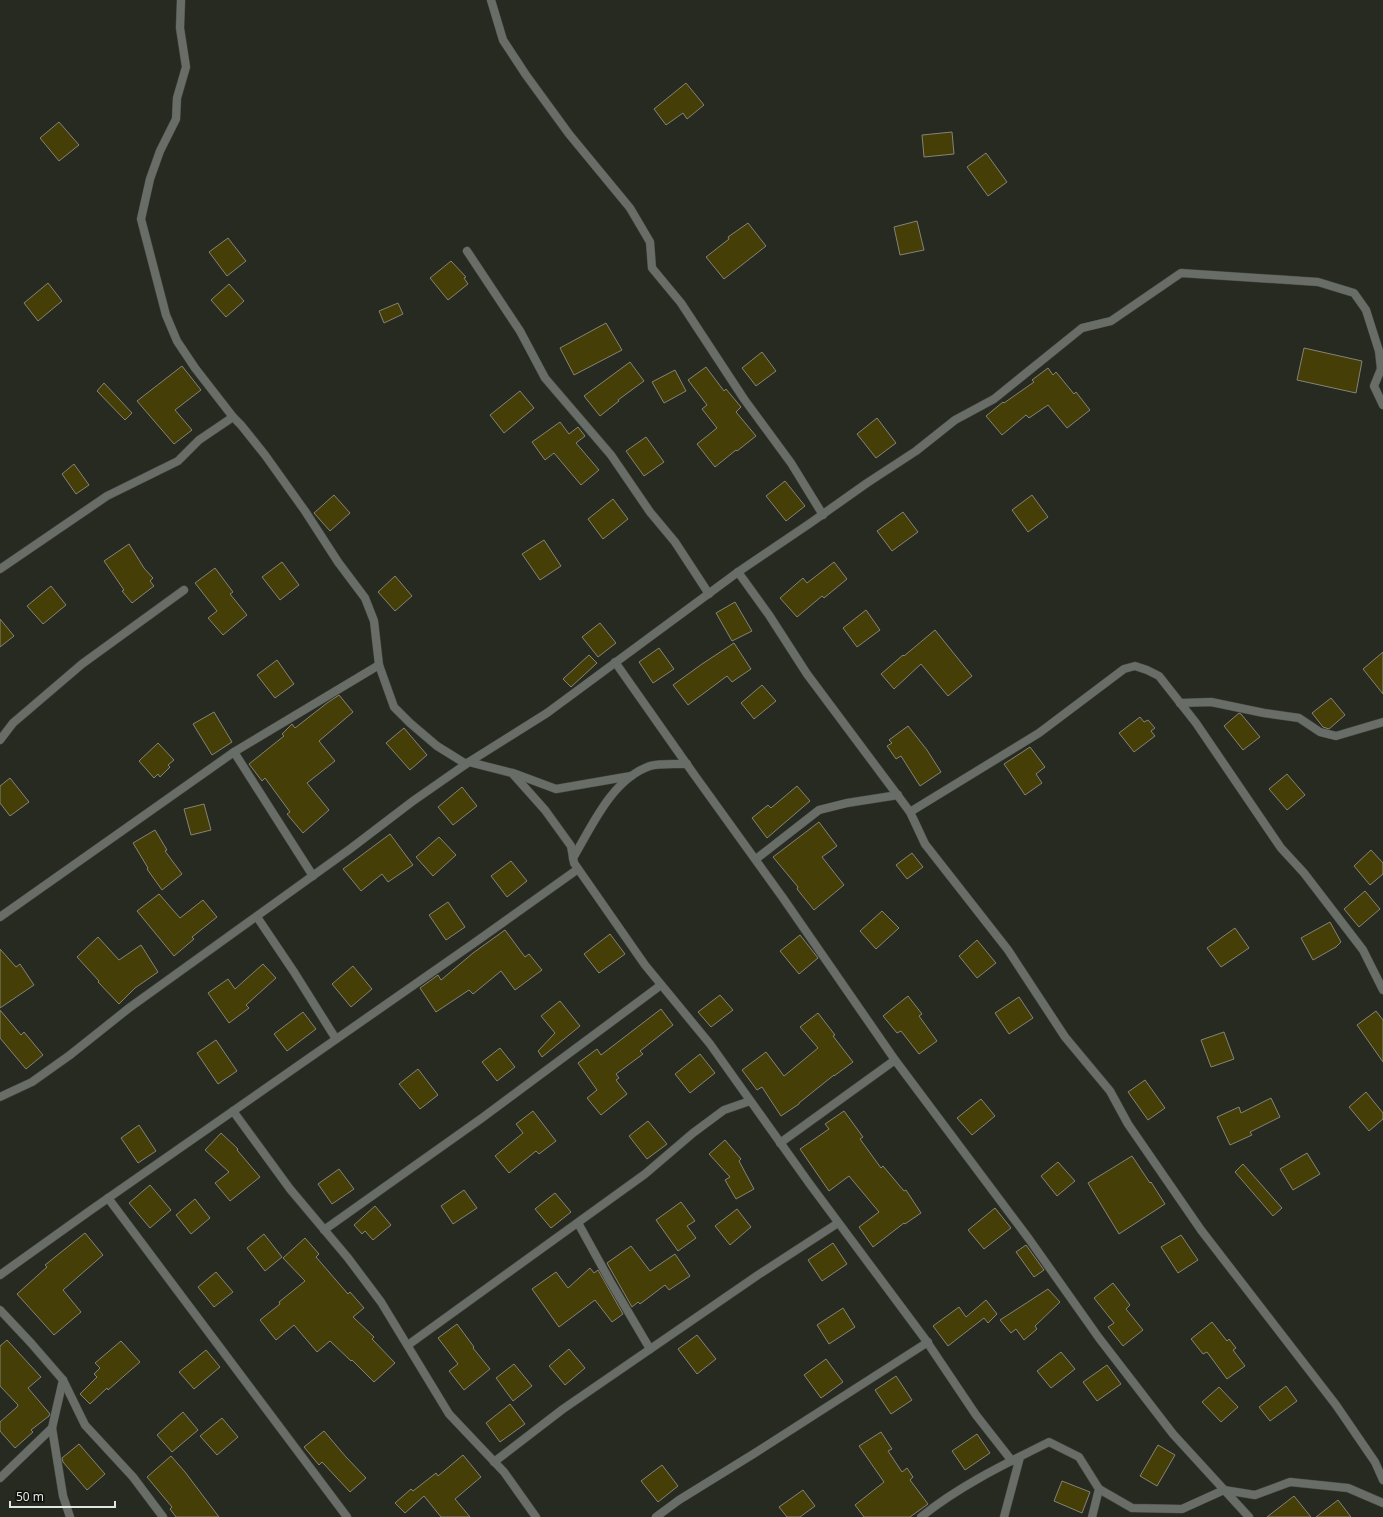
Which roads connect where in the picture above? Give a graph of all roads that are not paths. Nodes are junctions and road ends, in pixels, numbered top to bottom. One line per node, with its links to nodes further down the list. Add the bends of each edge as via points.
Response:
1 (180, 0): 6 (street, via 180,28 186,67 178,98 176,119 157,158 141,218 166,315 177,341)
2 (491, 0): 7 (street, via 503,40 569,134 630,208 650,242 652,268 681,303 744,399 791,463)
3 (467, 251): 11 (street, via 520,331 545,378 611,455 650,512 675,542)
4 (1382, 370): 5 (street, via 1374,386); 7 (street, via 1366,310 1354,293 1318,282 1180,273 1111,321 1082,328 994,399 955,420 916,451)
5 (1383, 404)
6 (233, 417): 8 (street, via 200,440 178,461 107,496); 13 (street, via 265,454 365,598 374,621)
7 (823, 515): 9 (street)
8 (0, 569)
9 (738, 572): 11 (street); 22 (street, via 769,614 807,674)
10 (184, 590): 16 (street, via 82,664 13,723)
11 (709, 594): 12 (street)
12 (615, 662): 18 (street, via 547,713); 19 (street)
13 (379, 665): 17 (street); 18 (street, via 394,708 437,746)
14 (1180, 703): 15 (street, via 1210,702 1299,718 1320,732 1336,736); 23 (street, via 1159,676 1135,666 1124,669 1039,733); 31 (street, via 1281,848 1304,873 1363,950)
15 (1383, 722)
16 (0, 740)
17 (234, 752): 27 (street); 28 (street)
18 (468, 763): 20 (street); 27 (street)
19 (687, 764): 21 (street, via 651,765); 25 (street)
20 (512, 773): 21 (street, via 556,789); 24 (street, via 550,816 571,846)
21 (631, 776): 24 (street, via 610,796)
22 (898, 795): 23 (street); 25 (street, via 819,810)
23 (910, 812): 53 (street, via 925,844 1008,950 1066,1037 1110,1091 1128,1124 1192,1218 1336,1405)
24 (574, 858): 26 (street)
25 (756, 859): 33 (street)
26 (578, 868): 30 (street); 32 (street)
27 (313, 876): 29 (street)
28 (0, 917)
29 (256, 917): 32 (street); 34 (street, via 129,1008 70,1056 32,1082)
30 (661, 986): 35 (street, via 710,1044); 41 (street)
31 (1383, 990)
32 (336, 1039): 36 (street)
33 (895, 1060): 37 (street); 55 (street, via 1029,1239 1099,1338 1173,1434)
34 (0, 1097)
35 (750, 1101): 37 (street); 40 (street, via 724,1110)
36 (233, 1111): 38 (street); 41 (street, via 290,1189)
37 (780, 1143): 39 (street)
38 (108, 1198): 42 (street); 59 (street)
39 (838, 1222): 44 (street); 46 (street)
40 (578, 1223): 45 (street); 46 (street)
41 (324, 1230): 45 (street, via 381,1302)
42 (0, 1275)
43 (0, 1310): 47 (street)
44 (928, 1342): 50 (street, via 976,1415); 61 (street)
45 (408, 1345): 51 (street, via 449,1414)
46 (650, 1349): 51 (street, via 563,1409)
47 (63, 1380): 48 (street); 58 (street, via 85,1425 133,1477)
48 (52, 1428): 52 (street); 57 (street, via 63,1496)
49 (1020, 1457): 50 (street); 54 (street, via 1049,1442 1079,1457); 63 (street)
50 (1012, 1461): 62 (street, via 938,1503)
51 (494, 1462): 60 (street)
52 (0, 1478)
53 (1383, 1480)
54 (1099, 1489): 55 (street, via 1132,1508 1182,1509); 64 (street)
55 (1224, 1490): 56 (street, via 1255,1495 1290,1482 1348,1488); 65 (street)
56 (1383, 1503)
57 (70, 1517)
58 (164, 1517)
59 (347, 1517)
60 (536, 1517)
61 (656, 1517)
62 (921, 1517)
63 (1004, 1517)
64 (1092, 1517)
65 (1249, 1517)

